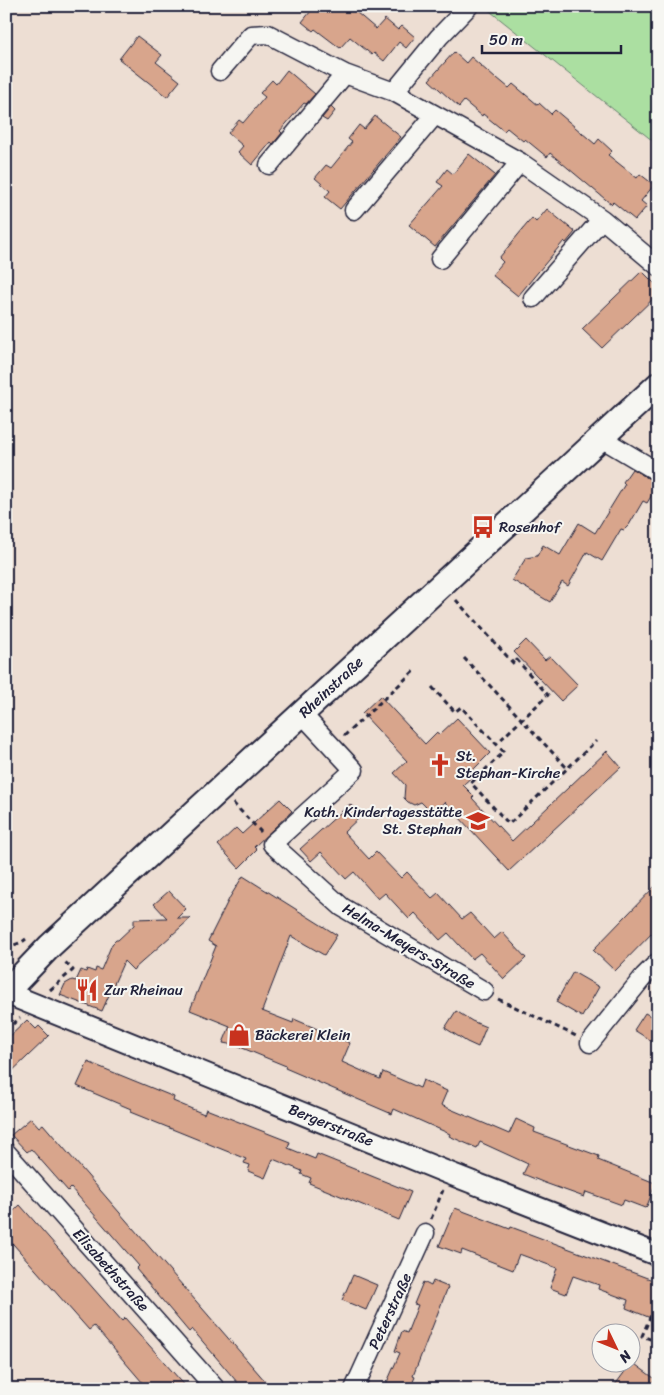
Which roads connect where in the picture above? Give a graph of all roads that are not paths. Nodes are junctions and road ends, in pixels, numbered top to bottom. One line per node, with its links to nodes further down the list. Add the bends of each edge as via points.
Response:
1 (469, 6): 4 (street)
2 (220, 71): 3 (street, via 251,35 268,34)
3 (345, 74): 4 (street); 7 (street)
4 (394, 92): 5 (street)
5 (435, 115): 6 (street); 8 (street)
6 (520, 162): 9 (street); 10 (street)
7 (269, 165)
8 (354, 210)
9 (602, 219): 11 (street); 12 (street)
10 (440, 258)
11 (658, 266)
12 (533, 298)
13 (658, 385): 14 (main road, Rheinstraße)
14 (601, 438): 15 (street); 16 (main road, Rheinstraße)
15 (658, 472)
16 (302, 714): 19 (street, Helma-Meyers-Straße, via 354,770 272,844 342,906); 20 (main road, Rheinstraße, via 50,946)
17 (658, 962): 18 (street)
18 (651, 980): 21 (street)
19 (484, 992)
20 (6, 993): 24 (street, Bergerstraße)
21 (590, 1043)
22 (6, 1152): 25 (street, Elisabethstraße)
23 (425, 1233): 26 (street, Peterstraße)
24 (658, 1255)
25 (216, 1389)
26 (354, 1389)

